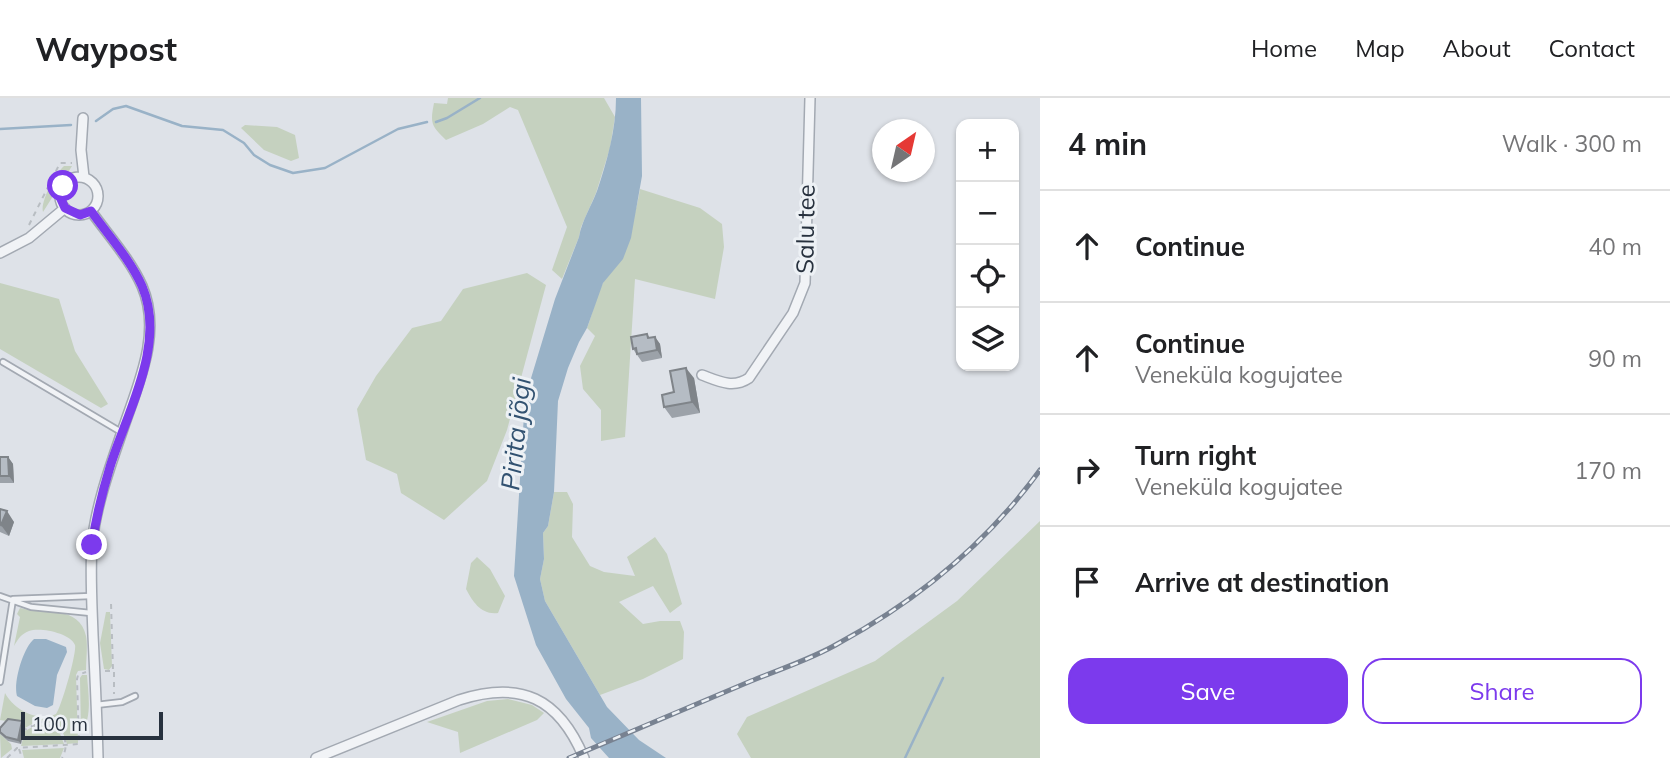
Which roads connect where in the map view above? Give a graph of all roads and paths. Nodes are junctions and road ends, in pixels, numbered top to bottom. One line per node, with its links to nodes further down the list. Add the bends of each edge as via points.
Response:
1 (810, 98): 10 (street, Salu tee, via 807,262 801,296 749,378 733,384)
2 (83, 118): 4 (street)
3 (72, 163): 7 (path, via 60,163 36,215)
4 (84, 177): 5 (street, via 72,178 63,186 60,197); 6 (street, via 97,189 98,201)
5 (65, 208): 6 (street, via 80,215); 8 (street, via 29,238)
6 (91, 211): 11 (street, via 132,268 143,288 149,316 148,348)
7 (23, 230)
8 (0, 253)
9 (3, 362): 11 (lane)
10 (702, 375)
11 (122, 432): 13 (street, via 96,514)
12 (0, 596): 14 (lane)
13 (91, 596): 14 (lane); 16 (street)
14 (13, 599): 16 (lane, via 30,607); 19 (lane)
15 (111, 603): 17 (path)
16 (93, 613): 18 (street)
17 (113, 671): 18 (path); 21 (path)
18 (95, 672): 22 (street); 24 (path, via 78,675 80,743)
19 (0, 682)
20 (135, 696): 21 (lane)
21 (115, 703): 22 (lane)
22 (96, 705): 29 (street)
23 (14, 736): 24 (path, via 35,723 48,723 63,734)
24 (66, 746): 25 (path); 28 (path)
25 (19, 748): 26 (path); 27 (path)
26 (7, 758)
27 (22, 758)
28 (62, 758)
29 (98, 758)
30 (316, 758): 31 (street, via 460,700 499,691 526,694 552,709)
31 (584, 758)

